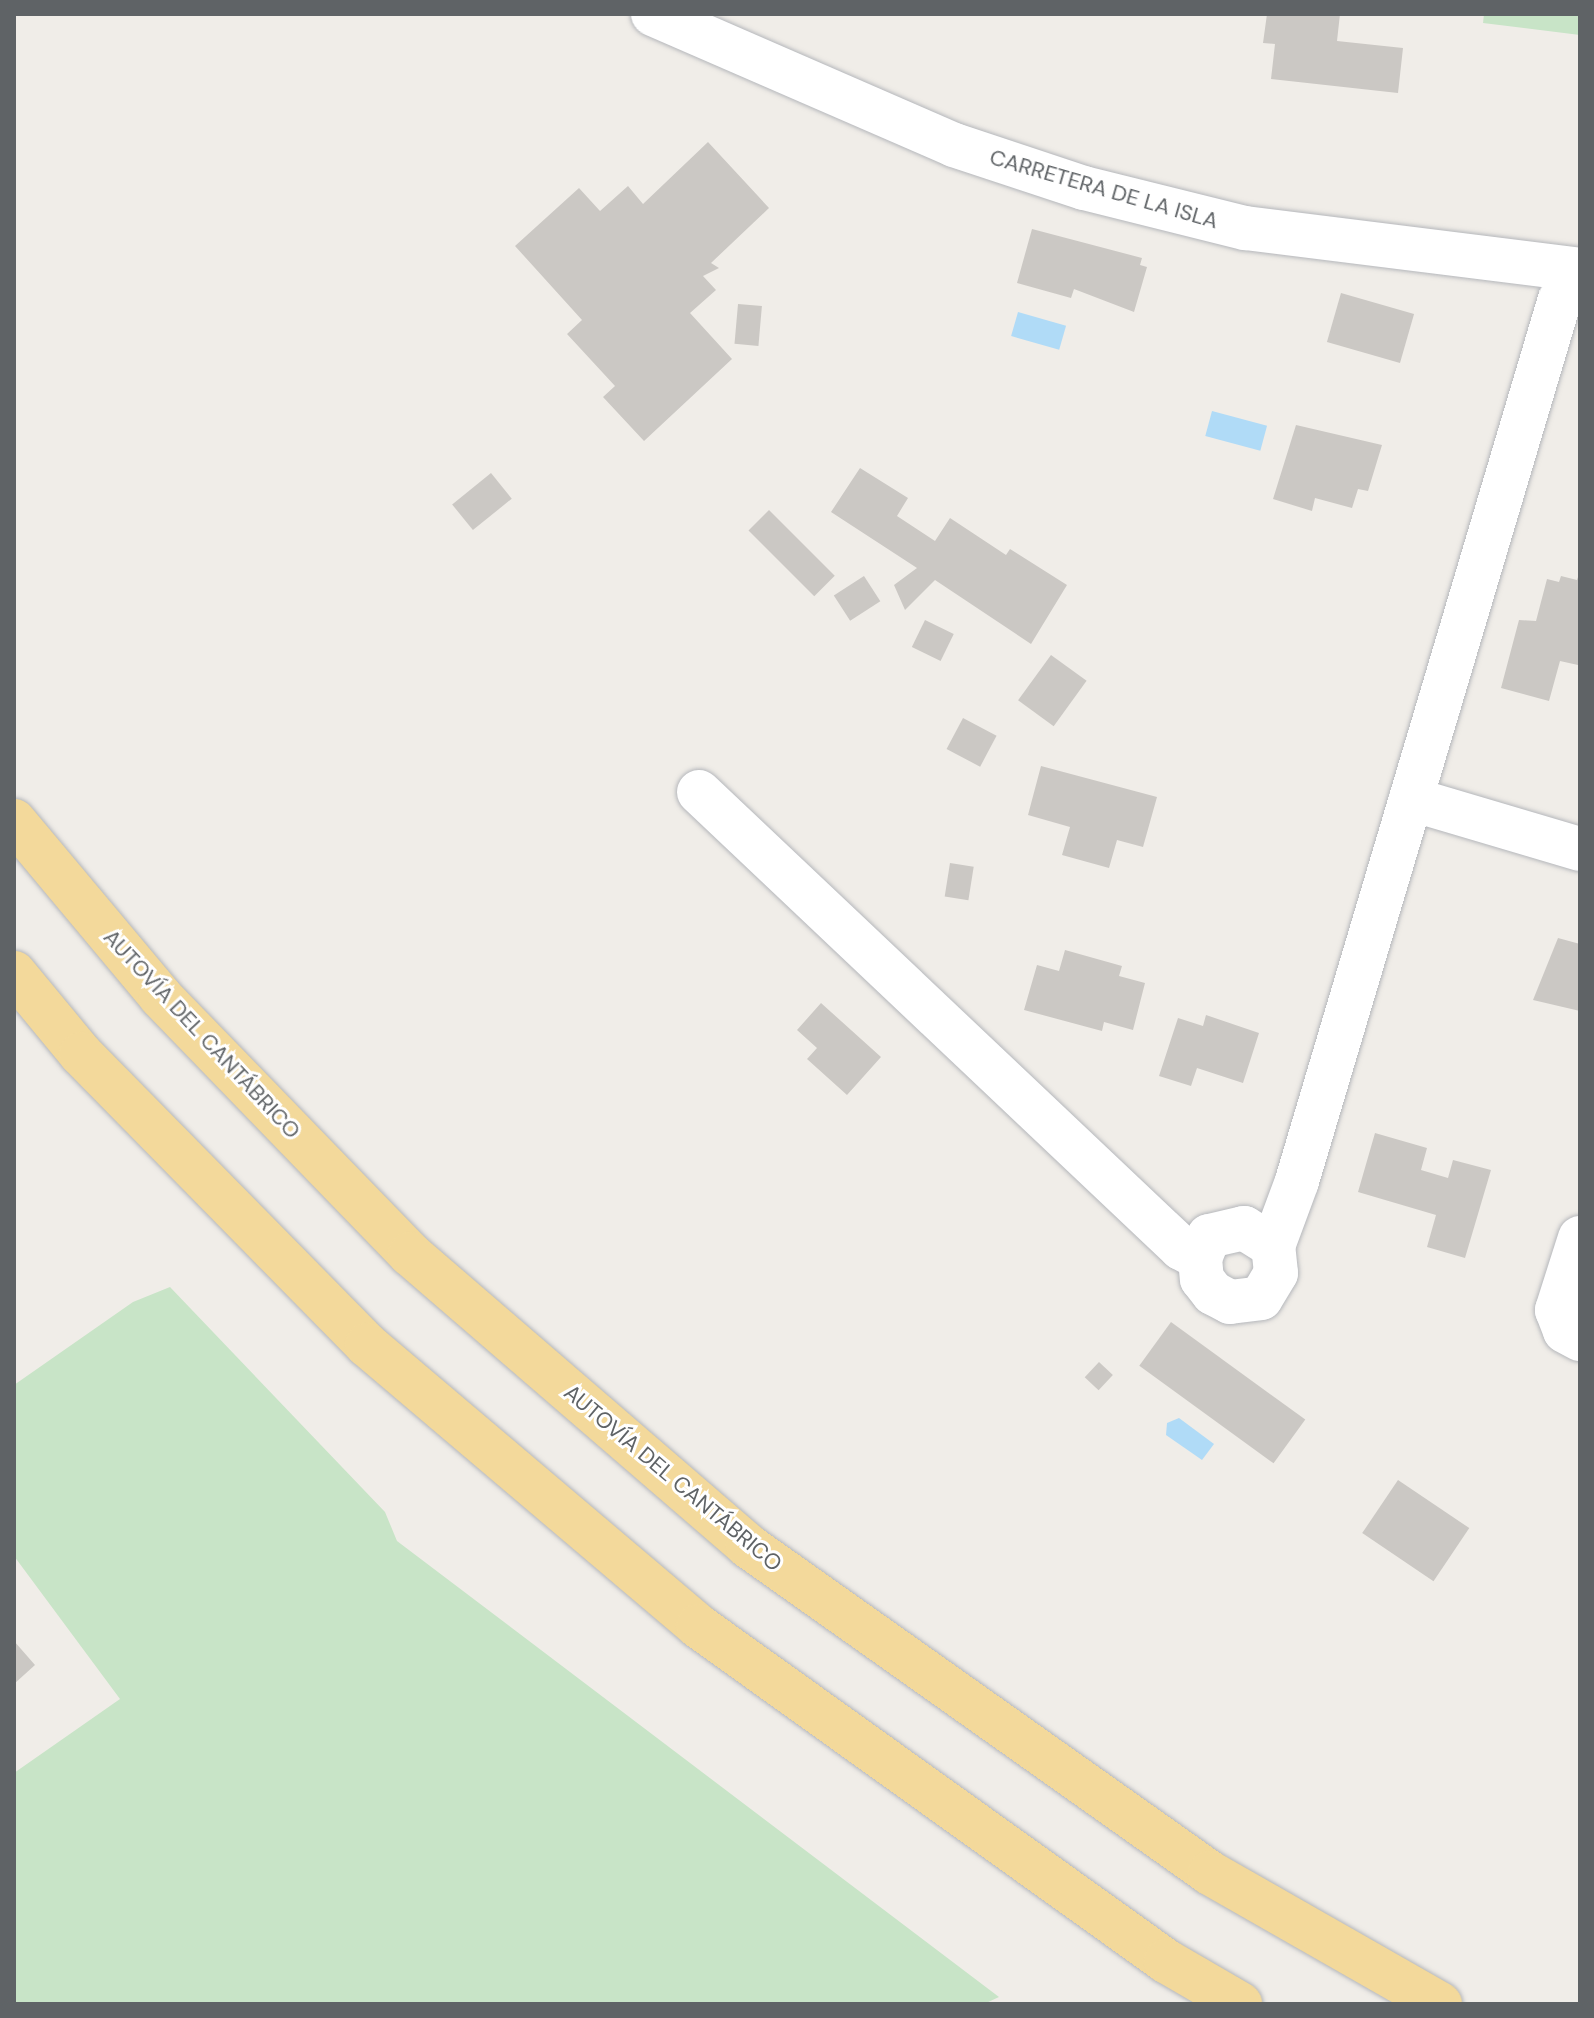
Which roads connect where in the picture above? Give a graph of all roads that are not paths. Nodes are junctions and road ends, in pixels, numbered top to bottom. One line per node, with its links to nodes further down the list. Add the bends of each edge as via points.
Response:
1 (653, 14): 2 (street, CARRETERA DE LA ISLA, via 954,145 1084,188 1245,228)
2 (1564, 287): 4 (street)
3 (699, 792): 10 (street, via 1181,1248)
4 (1411, 799): 6 (street); 9 (street)
5 (14, 821): 13 (highway, AUTOVÍA DEL CANTÁBRICO, via 161,997 410,1254 748,1546 1210,1873)
6 (1580, 849)
7 (14, 973): 12 (highway, via 81,1054 367,1345 686,1616 1166,1961)
8 (1580, 1238): 11 (street, via 1557,1310 1565,1331)
9 (1273, 1246): 10 (street, via 1244,1228 1227,1228 1209,1236); 10 (street, via 1276,1273 1261,1298 1230,1302 1213,1293 1202,1279)
10 (1200, 1258)
11 (1580, 1339)
12 (1240, 2004)
13 (1440, 2004)

